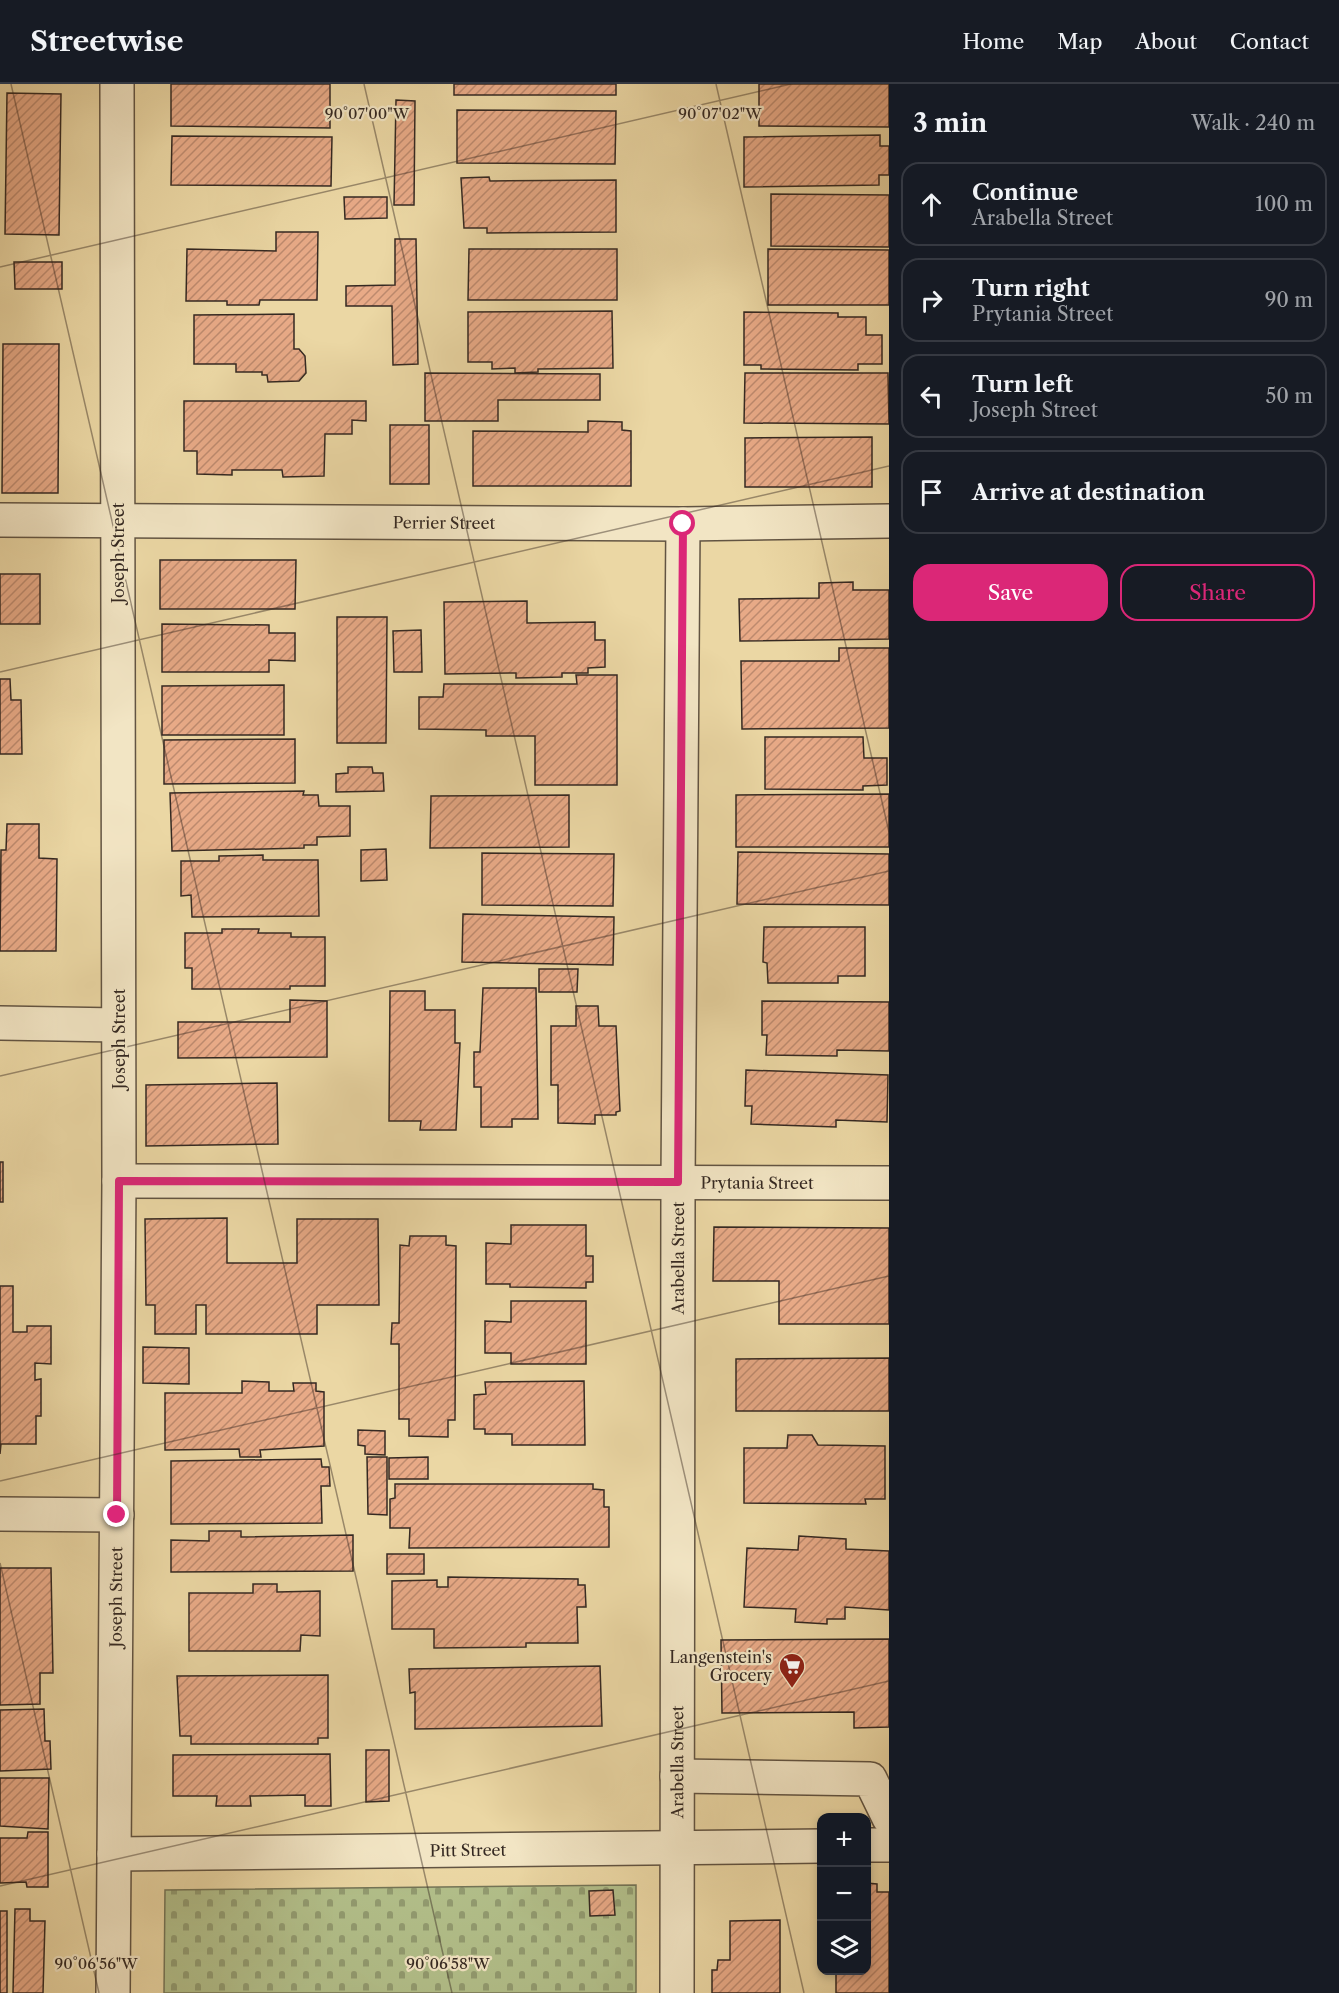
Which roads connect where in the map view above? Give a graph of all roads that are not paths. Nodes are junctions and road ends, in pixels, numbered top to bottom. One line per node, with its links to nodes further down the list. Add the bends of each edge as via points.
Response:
1 (117, 84): 2 (street, Joseph Street)
2 (118, 519): 3 (street, Perrier Street); 5 (street, Perrier Street); 7 (street, Joseph Street)
3 (0, 520)
4 (889, 521): 5 (street, Perrier Street)
5 (683, 524): 9 (street, Arabella Street)
6 (0, 1023): 7 (street)
7 (118, 1024): 8 (street, Joseph Street)
8 (119, 1181): 9 (street, Prytania Street); 12 (street, Joseph Street)
9 (678, 1182): 10 (street, Prytania Street); 13 (street, Arabella Street)
10 (889, 1183)
11 (0, 1514): 12 (street)
12 (117, 1515): 19 (street, Joseph Street)
13 (677, 1776): 14 (street, via 870,1779); 18 (street, Arabella Street)
14 (889, 1818)
15 (871, 1845): 16 (street)
16 (889, 1845)
17 (817, 1846): 18 (street, Pitt Street)
18 (677, 1849): 19 (street, Pitt Street); 21 (street, Arabella Street)
19 (114, 1854): 20 (street, Joseph Street)
20 (113, 1993)
21 (677, 1993)

